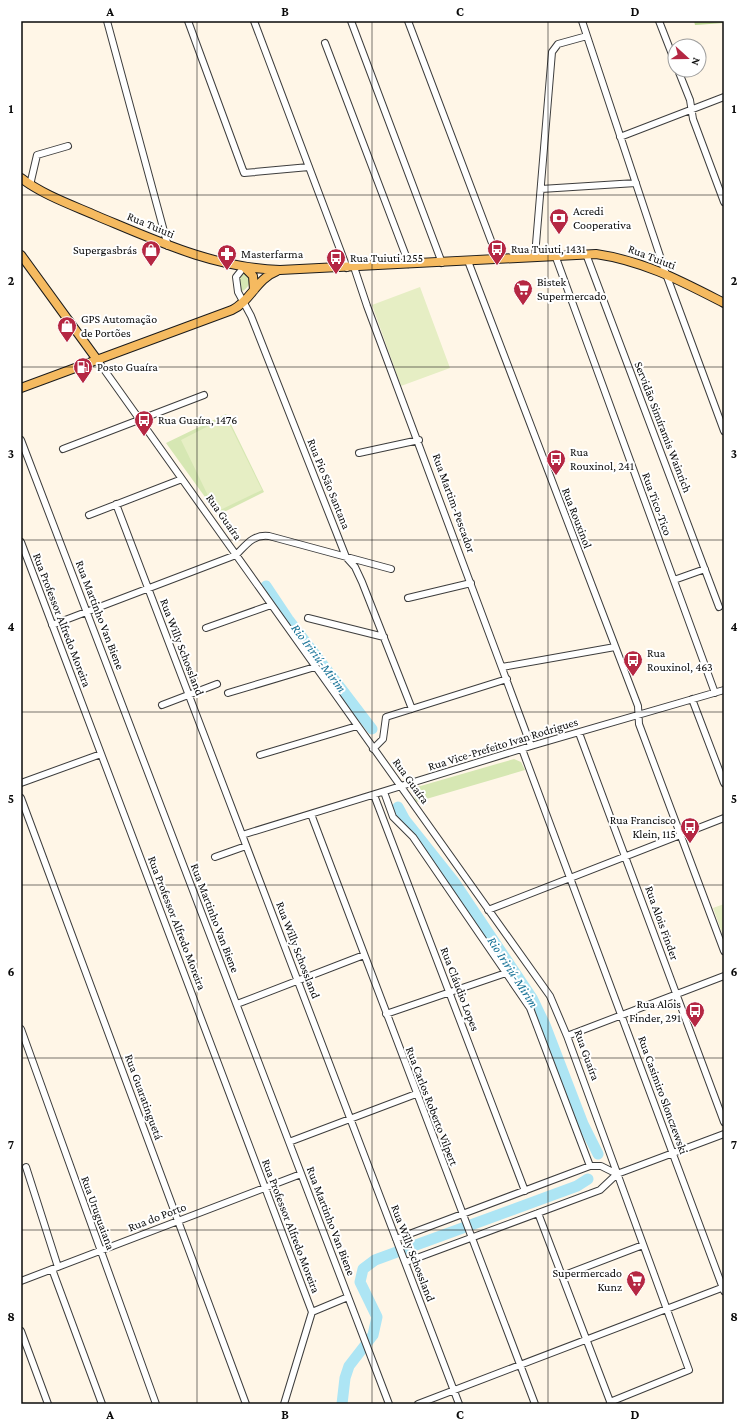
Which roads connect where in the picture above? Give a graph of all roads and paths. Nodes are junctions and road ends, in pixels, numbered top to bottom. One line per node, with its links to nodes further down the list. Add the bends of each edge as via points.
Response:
1 (107, 21): 22 (street)
2 (188, 21): 16 (street, via 244,173)
3 (254, 21): 16 (street, Rua Martim-Pescador)
4 (351, 21): 29 (street)
5 (408, 21): 27 (street)
6 (582, 21): 8 (street)
7 (659, 21): 9 (street)
8 (587, 36): 14 (street); 20 (street, via 558,44 552,52)
9 (667, 42)
10 (325, 43): 30 (street)
11 (681, 78): 13 (street, via 690,100)
12 (724, 97): 13 (street)
13 (690, 110): 14 (street); 21 (street)
14 (620, 137): 18 (street)
15 (68, 146): 19 (street, via 38,155)
16 (309, 167): 32 (street, Rua Martim-Pescador)
17 (22, 178): 19 (main road, Rua Tuiuti)
18 (636, 184): 20 (street); 34 (street)
19 (30, 185): 22 (main road, Rua Tuiuti)
20 (540, 189): 26 (street)
21 (724, 202)
22 (168, 246): 31 (main road, Rua Tuiuti, via 208,260)
23 (586, 254): 25 (main road, Rua Tuiuti); 34 (main road, Rua Tuiuti, via 628,259); 54 (street, Servidão Simíramis Wainrich)
24 (21, 255): 38 (main road, Rua Guaíra)
25 (555, 255): 26 (main road, Rua Tuiuti); 55 (street, Rua Tico-Tico)
26 (535, 256): 27 (main road, Rua Tuiuti)
27 (498, 259): 28 (main road, Rua Tuiuti)
28 (468, 261): 29 (main road, Rua Tuiuti); 66 (street, Rua Rouxinol)
29 (442, 263): 30 (main road, Rua Tuiuti)
30 (409, 264): 32 (main road, Rua Tuiuti)
31 (244, 267): 33 (main road, Rua Tuiuti); 35 (main road, via 253,276); 36 (street, Rua Pio São Santana, via 238,273 236,282)
32 (351, 267): 33 (main road, Rua Tuiuti); 44 (street, Rua Martim-Pescador)
33 (280, 270): 35 (main road, Rua Tuiuti, via 267,276)
34 (666, 274): 37 (main road, Rua Tuiuti); 42 (street)
35 (254, 290): 36 (main road, Rua Tuiuti)
36 (244, 303): 38 (main road, via 232,310); 52 (street, Rua Pio São Santana)
37 (724, 303)
38 (98, 361): 39 (main road); 41 (street, Rua Guaíra)
39 (21, 388)
40 (204, 396): 41 (street)
41 (140, 420): 45 (street); 47 (street, Rua Guaíra)
42 (724, 431)
43 (21, 440): 61 (street, Rua Martinho Van Biene)
44 (418, 440): 46 (street); 56 (street, Rua Martim-Pescador)
45 (63, 449)
46 (359, 453)
47 (182, 479): 48 (street); 51 (street, Rua Guaíra)
48 (116, 504): 49 (street); 57 (street, Rua Willy Schossland)
49 (89, 514)
50 (21, 542): 63 (street, Rua Professor Alfredo Moreira)
51 (236, 555): 52 (street, via 253,538 263,536); 57 (street); 59 (street, Rua Guaíra)
52 (346, 557): 53 (street); 65 (street, Rua Pio São Santana, via 356,567)
53 (391, 569)
54 (705, 569): 55 (street); 60 (street, Servidão Simíramis Wainrich)
55 (674, 580): 73 (street, Rua Tico-Tico)
56 (472, 583): 58 (street); 68 (street, Rua Martim-Pescador)
57 (148, 589): 61 (street); 74 (street, Rua Willy Schossland)
58 (408, 598)
59 (271, 605): 64 (street); 67 (street, Rua Guaíra)
60 (719, 607)
61 (87, 612): 63 (street); 108 (street, Rua Martinho Van Biene)
62 (308, 618): 65 (street)
63 (52, 625): 84 (street, Rua Professor Alfredo Moreira)
64 (206, 628)
65 (384, 637): 77 (street, Rua Pio São Santana)
66 (615, 647): 68 (street); 78 (street, Rua Rouxinol, via 638,706)
67 (315, 667): 72 (street); 79 (street, Rua Guaíra)
68 (502, 667): 69 (street, Rua Martim-Pescador)
69 (507, 679): 77 (street); 81 (street, Rua Martim-Pescador)
70 (217, 684): 74 (street)
71 (724, 690): 73 (street, Rua Vice-Prefeito Ivan Rodrigues)
72 (228, 693)
73 (715, 693): 75 (street, Rua Vice-Prefeito Ivan Rodrigues)
74 (189, 695): 76 (street); 94 (street, Rua Willy Schossland)
75 (692, 699): 78 (street, Rua Vice-Prefeito Ivan Rodrigues); 87 (street)
76 (162, 705)
77 (412, 709): 82 (street, via 386,717 383,739)
78 (638, 715): 80 (street, Rua Vice-Prefeito Ivan Rodrigues); 95 (street, Rua Rouxinol)
79 (357, 726): 82 (street, Rua Guaíra); 85 (street)
80 (579, 733): 81 (street, Rua Vice-Prefeito Ivan Rodrigues); 97 (street, Rua Alois Finder)
81 (532, 746): 83 (street, Rua Vice-Prefeito Ivan Rodrigues)
82 (373, 749): 88 (street, Rua Guaíra)
83 (522, 749): 88 (street, Rua Vice-Prefeito Ivan Rodrigues); 99 (street, Rua Casimiro Slonczewski)
84 (101, 754): 86 (street); 123 (street, Rua Professor Alfredo Moreira)
85 (260, 755)
86 (21, 783)
87 (724, 783)
88 (400, 787): 89 (street, Rua Vice-Prefeito Ivan Rodrigues); 100 (street, Rua Guaíra)
89 (384, 792): 90 (street, Rua Vice-Prefeito Ivan Rodrigues); 103 (street, via 395,821 412,837)
90 (374, 795): 92 (street, Rua Vice-Prefeito Ivan Rodrigues); 106 (street, Rua Cláudio Lopes)
91 (21, 798): 127 (street, Rua Guaratinguetá)
92 (311, 814): 94 (street, Rua Vice-Prefeito Ivan Rodrigues); 102 (street, Rua Carlos Roberto Vilpert)
93 (724, 818): 95 (street)
94 (242, 835): 96 (street, Rua Willy Schossland)
95 (681, 835): 97 (street); 101 (street, Rua Rouxinol)
96 (246, 846): 98 (street); 105 (street, Rua Willy Schossland)
97 (625, 856): 99 (street); 107 (street, Rua Alois Finder)
98 (215, 857)
99 (570, 878): 100 (street); 110 (street, Rua Casimiro Slonczewski)
100 (488, 910): 112 (street, Rua Guaíra, via 550,996)
101 (724, 951)
102 (364, 955): 105 (street); 109 (street, Rua Carlos Roberto Vilpert)
103 (506, 973): 106 (street); 120 (street, via 532,1012)
104 (724, 976): 107 (street)
105 (298, 981): 108 (street); 114 (street, Rua Willy Schossland)
106 (450, 992): 109 (street); 124 (street, Rua Cláudio Lopes)
107 (677, 994): 110 (street); 115 (street, Rua Alois Finder)
108 (237, 1004): 117 (street, Rua Martinho Van Biene)
109 (386, 1014): 113 (street, Rua Carlos Roberto Vilpert)
110 (622, 1016): 112 (street); 118 (street, Rua Casimiro Slonczewski)
111 (21, 1029): 131 (street, Rua Uruguaiana)
112 (567, 1036): 122 (street, Rua Guaíra)
113 (416, 1094): 114 (street); 126 (street, Rua Carlos Roberto Vilpert)
114 (350, 1119): 117 (street); 129 (street, Rua Willy Schossland)
115 (724, 1122)
116 (724, 1134): 118 (street)
117 (289, 1142): 121 (street, Rua Martinho Van Biene)
118 (672, 1153): 122 (street); 136 (street, Rua Casimiro Slonczewski)
119 (26, 1166): 133 (street)
120 (590, 1166): 122 (street, via 600,1166); 124 (street)
121 (301, 1174): 123 (street, Rua do Porto); 137 (street, Rua Martinho Van Biene)
122 (617, 1174): 125 (street, via 600,1190); 130 (street, Rua Guaíra)
123 (265, 1188): 127 (street, Rua do Porto); 139 (street, Rua Professor Alfredo Moreira)
124 (525, 1191): 126 (street)
125 (538, 1213): 128 (street); 134 (street)
126 (461, 1214): 128 (street, Rua Carlos Roberto Vilpert); 129 (street)
127 (178, 1221): 131 (street, Rua do Porto); 148 (street, Rua Guaratinguetá)
128 (470, 1236): 132 (street); 142 (street, Rua Carlos Roberto Vilpert)
129 (396, 1239): 132 (street, Rua Willy Schossland)
130 (643, 1245): 134 (street); 138 (street, Rua Guaíra)
131 (100, 1250): 133 (street, Rua do Porto); 147 (street, Rua Uruguaiana)
132 (404, 1259): 143 (street, Rua Willy Schossland)
133 (55, 1268): 135 (street, Rua do Porto); 146 (street)
134 (562, 1276): 141 (street)
135 (21, 1281)
136 (724, 1289): 138 (street)
137 (348, 1297): 139 (street); 150 (street, Rua Martinho Van Biene)
138 (666, 1309): 141 (street); 144 (street, Rua Guaíra, via 689,1370)
139 (312, 1312): 149 (street)
140 (21, 1331): 145 (street)
141 (586, 1340): 142 (street); 144 (street)
142 (520, 1365): 143 (street); 153 (street, Rua Carlos Roberto Vilpert)
143 (454, 1390): 151 (street); 152 (street, Rua Willy Schossland)
144 (610, 1403)
145 (48, 1404)
146 (102, 1404)
147 (156, 1404)
148 (246, 1404)
149 (284, 1404)
150 (389, 1404)
151 (418, 1404)
152 (459, 1404)
153 (535, 1404)

